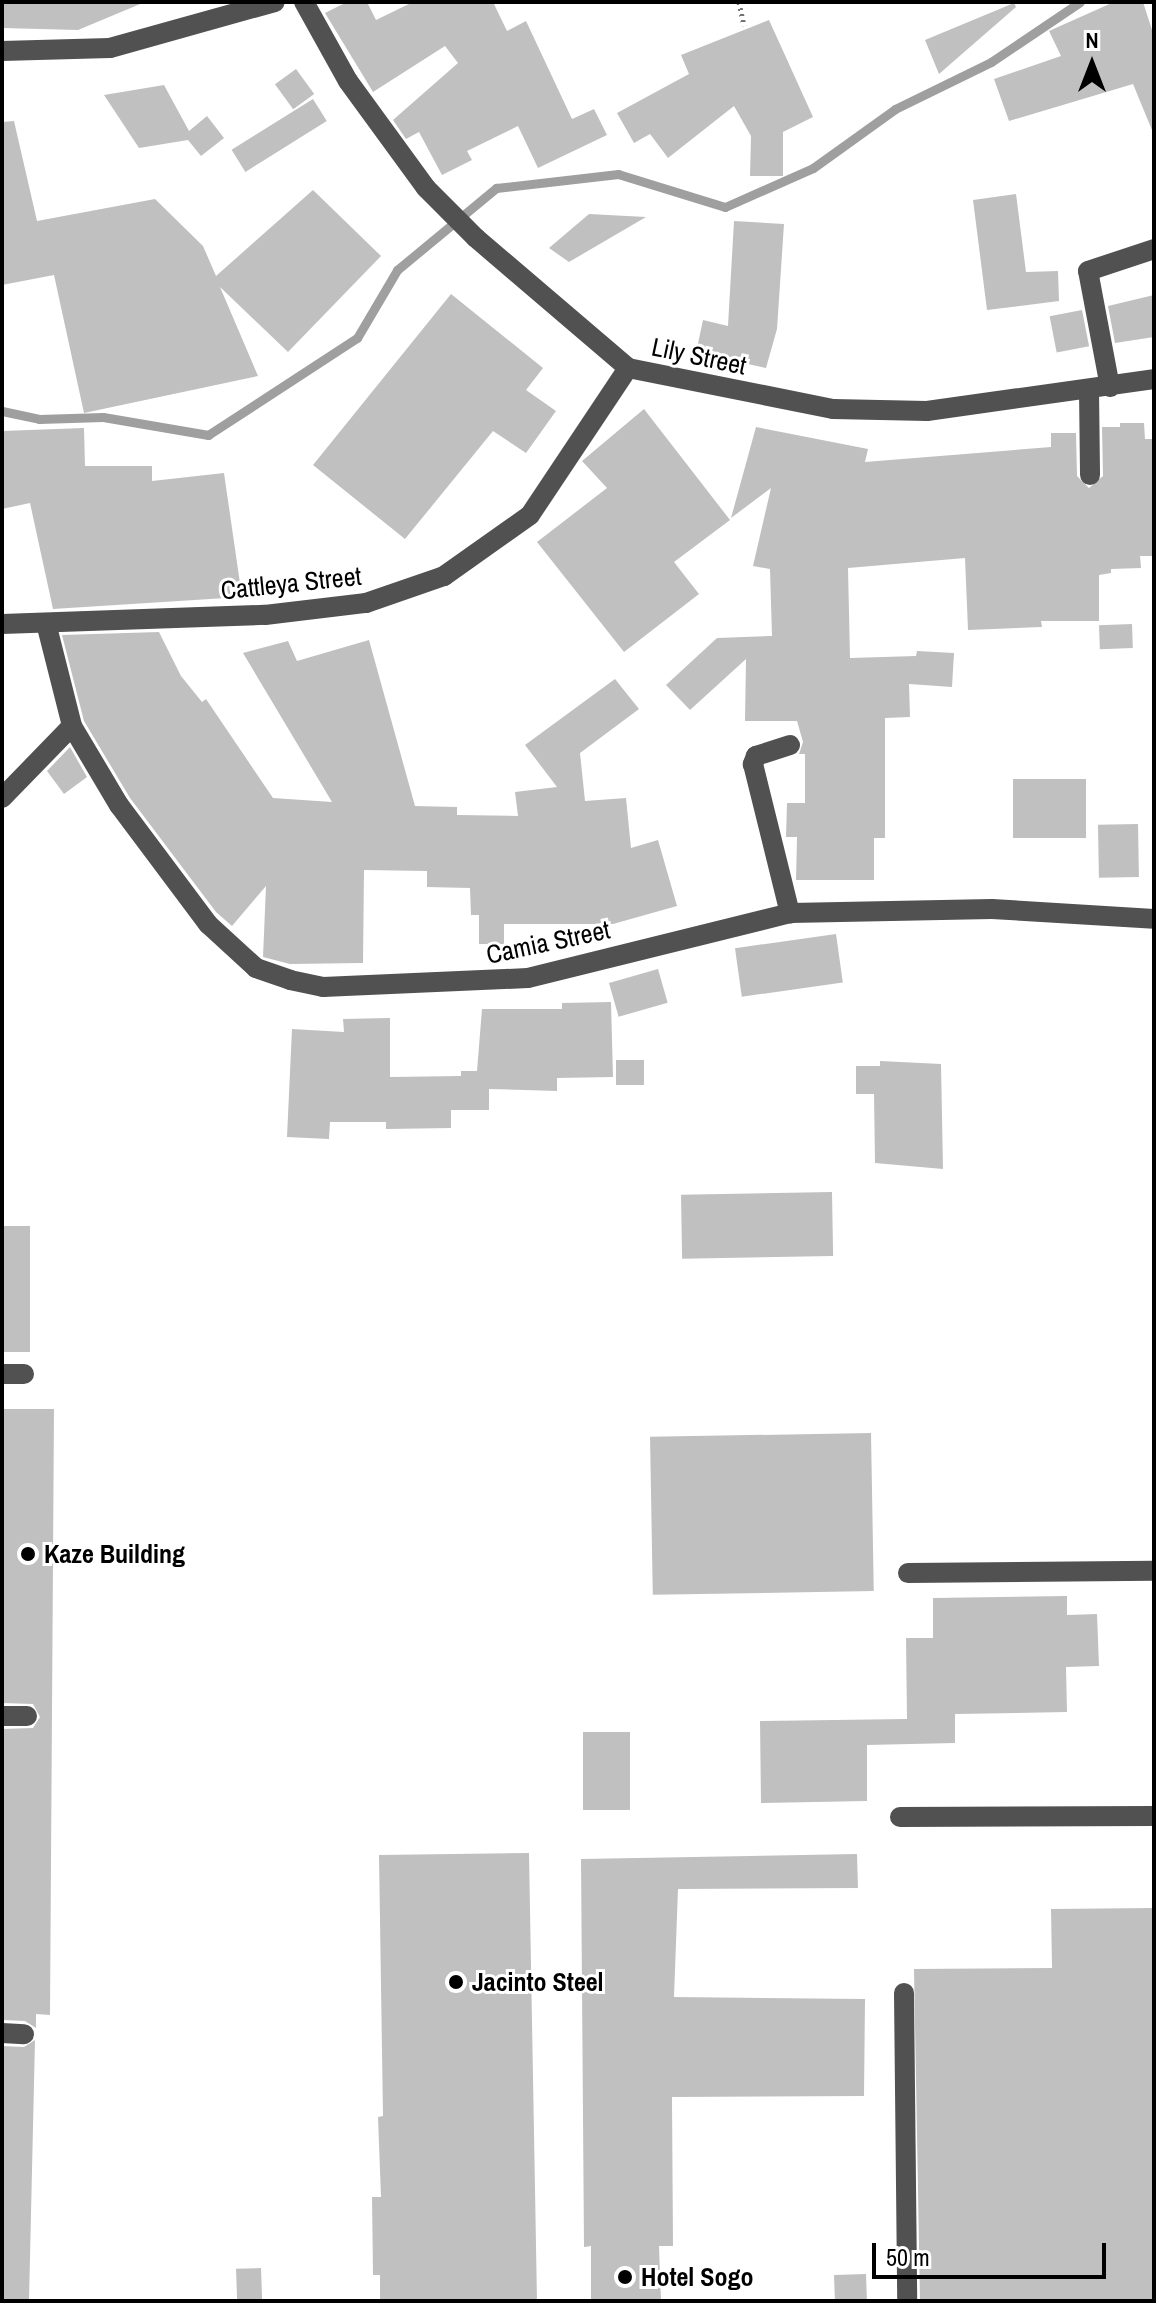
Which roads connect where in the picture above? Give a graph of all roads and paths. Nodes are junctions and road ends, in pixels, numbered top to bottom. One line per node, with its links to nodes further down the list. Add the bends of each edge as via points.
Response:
1 (275, 2): 5 (street, via 110,48)
2 (304, 2): 7 (street, Lily Street, via 348,81 426,188 476,238)
3 (739, 2): 4 (path)
4 (744, 25)
5 (2, 51)
6 (1154, 249): 9 (street, via 1088,271)
7 (628, 368): 10 (street, Lily Street, via 833,409 927,411); 12 (street, Cattleya Street, via 530,515 444,576 351,605 265,615)
8 (1154, 379): 9 (street, Lily Street)
9 (1110, 387): 10 (street, Lily Street)
10 (1089, 390): 11 (street)
11 (1090, 475)
12 (46, 623): 13 (street, Cattleya Street); 14 (street, Camia Street)
13 (2, 624)
14 (72, 726): 16 (street); 17 (street, Camia Street, via 127,816 208,924 256,968 290,980 323,987 528,978)
15 (790, 745): 17 (street, via 756,756 753,764)
16 (2, 798)
17 (790, 913): 18 (street, Camia Street, via 992,909)
18 (1154, 919)
19 (2, 1374): 20 (street)
20 (24, 1374)
21 (1154, 1571): 22 (street)
22 (908, 1573)
23 (2, 1716): 24 (street)
24 (27, 1716)
25 (1154, 1816): 26 (street)
26 (900, 1817)
27 (904, 1993): 30 (street)
28 (2, 2033): 29 (street)
29 (24, 2034)
30 (907, 2301)

